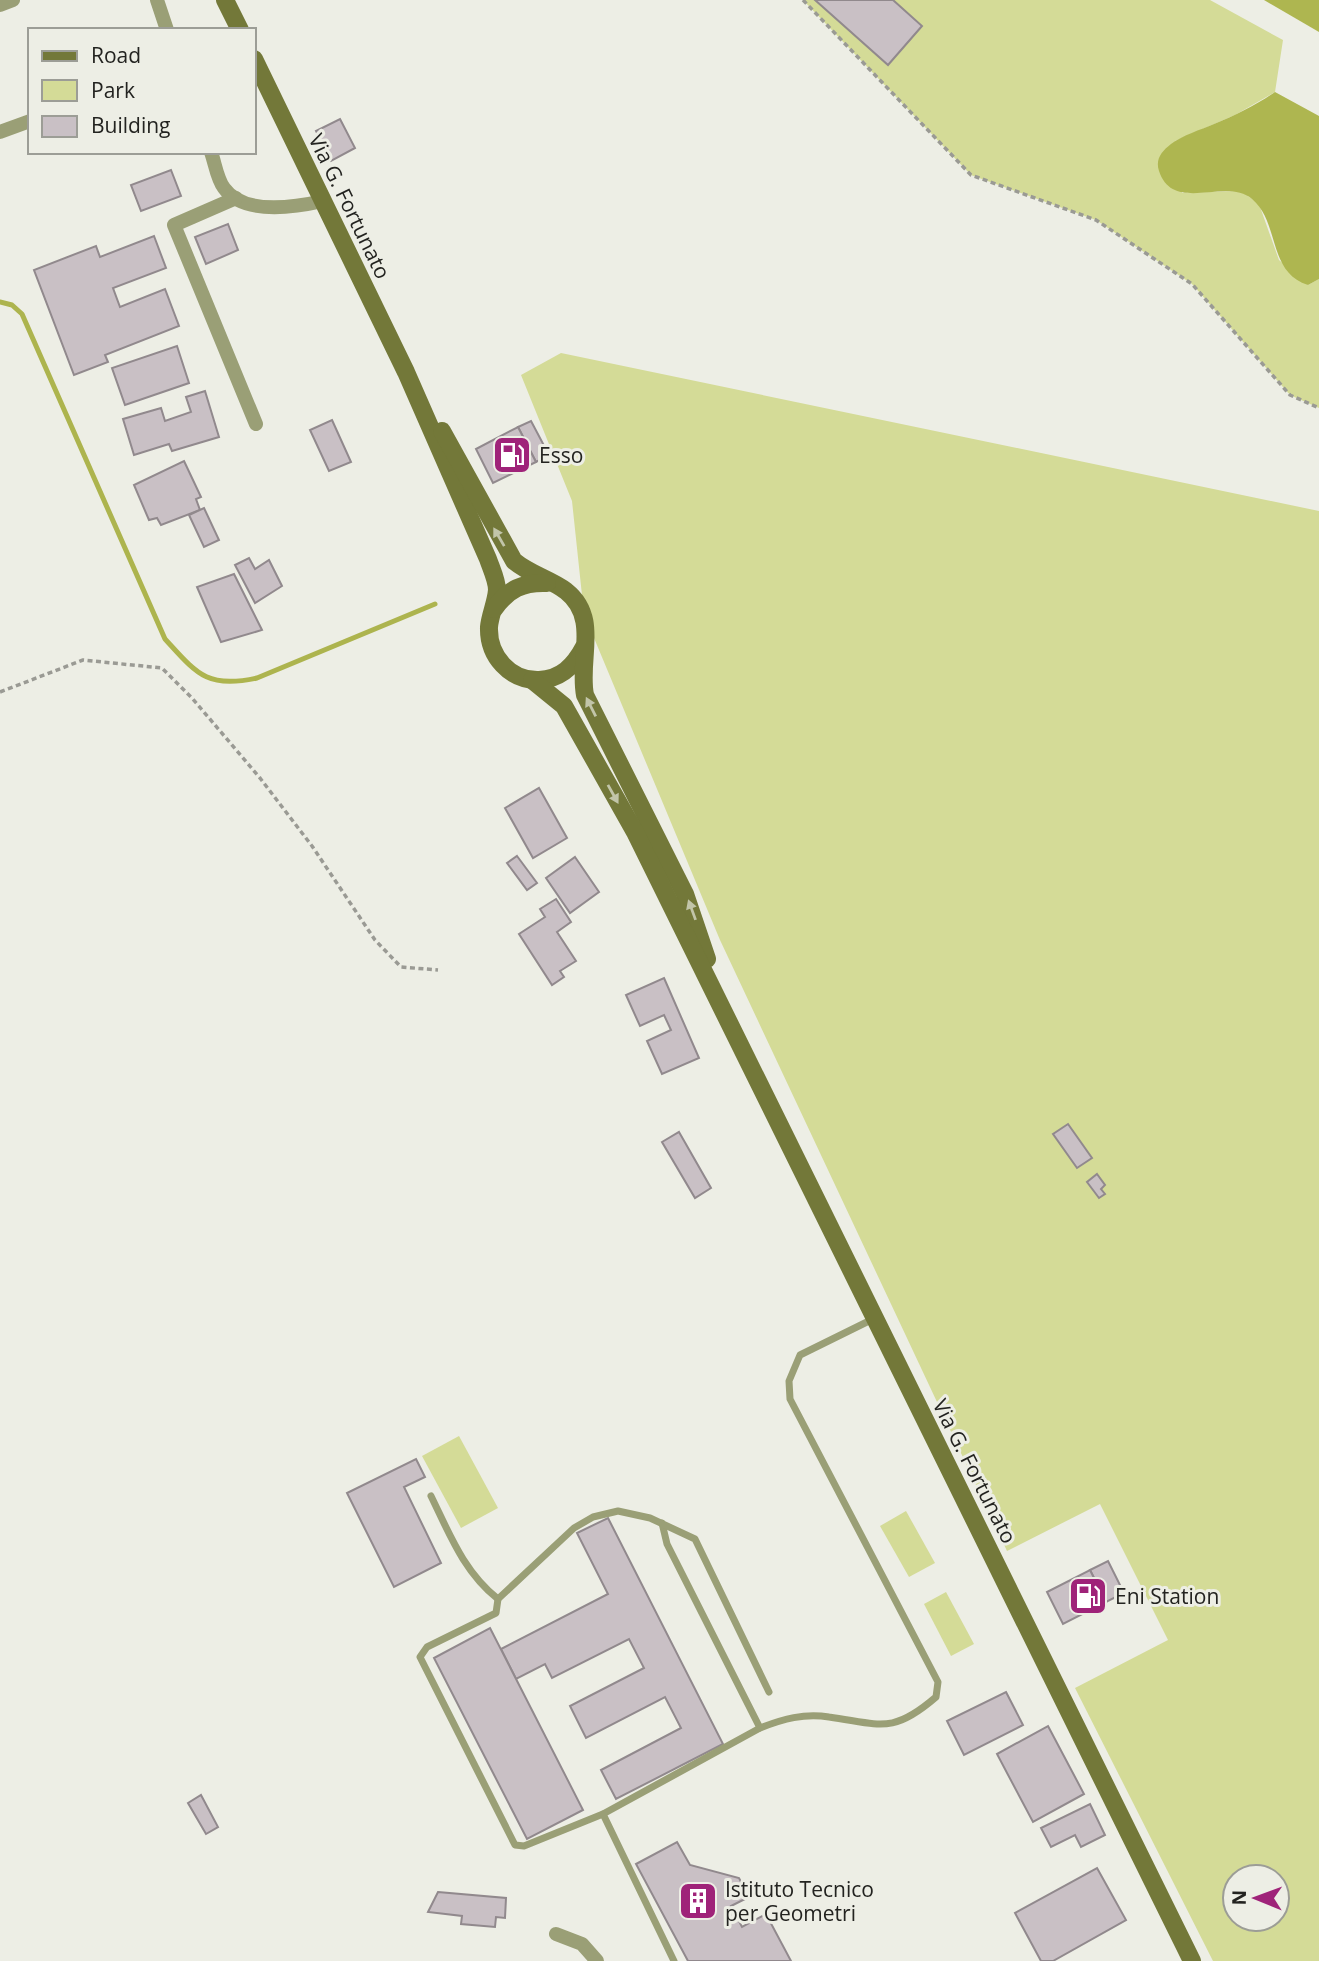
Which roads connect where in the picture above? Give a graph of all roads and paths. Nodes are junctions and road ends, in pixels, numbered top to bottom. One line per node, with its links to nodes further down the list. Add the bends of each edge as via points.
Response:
1 (13, 0): 5 (street)
2 (157, 0): 6 (street)
3 (225, 0): 7 (main road)
4 (803, 0): 15 (path, via 971,175 1096,220 1192,284 1290,395)
5 (0, 5)
6 (166, 28)
7 (239, 28)
8 (256, 63): 13 (main road, Via G. Fortunato)
9 (28, 122): 10 (street)
10 (0, 132)
11 (212, 154): 12 (street, via 223,188)
12 (236, 198): 13 (street, via 286,209); 16 (street, via 174,225)
13 (323, 201): 14 (main road, Via G. Fortunato)
14 (406, 372): 17 (main road, one-way to 14, via 514,561); 18 (main road, via 488,559 497,587)
15 (1319, 408)
16 (256, 424)
17 (547, 583): 18 (main road, via 516,587); 19 (main road, via 563,589 580,607 587,630)
18 (494, 609): 20 (main road, via 489,640 494,655 517,676)
19 (584, 647): 20 (main road, via 577,662 564,673); 23 (main road, one-way to 19, via 685,894 585,695)
20 (532, 680): 23 (main road, one-way to 23, via 564,706 635,832)
21 (0, 692): 22 (path, via 83,660 162,668 260,778 375,940 401,967)
22 (438, 970)
23 (719, 999): 24 (main road, Via G. Fortunato)
24 (873, 1318): 29 (lane, via 800,1355 789,1381 790,1399 938,1682 936,1697 896,1723 873,1726 804,1716); 34 (main road, Via G. Fortunato)
25 (431, 1496): 27 (lane, via 465,1566 478,1584)
26 (662, 1522): 27 (lane, via 618,1511 593,1517 574,1528); 28 (lane, via 695,1539); 29 (lane, via 667,1544)
27 (498, 1599): 30 (lane, via 496,1613 427,1647 420,1657 515,1845 524,1846)
28 (769, 1692)
29 (760, 1728): 30 (lane)
30 (603, 1814): 33 (lane)
31 (556, 1934): 32 (street, via 582,1944)
32 (597, 1961)
33 (674, 1961)
34 (1192, 1961)

